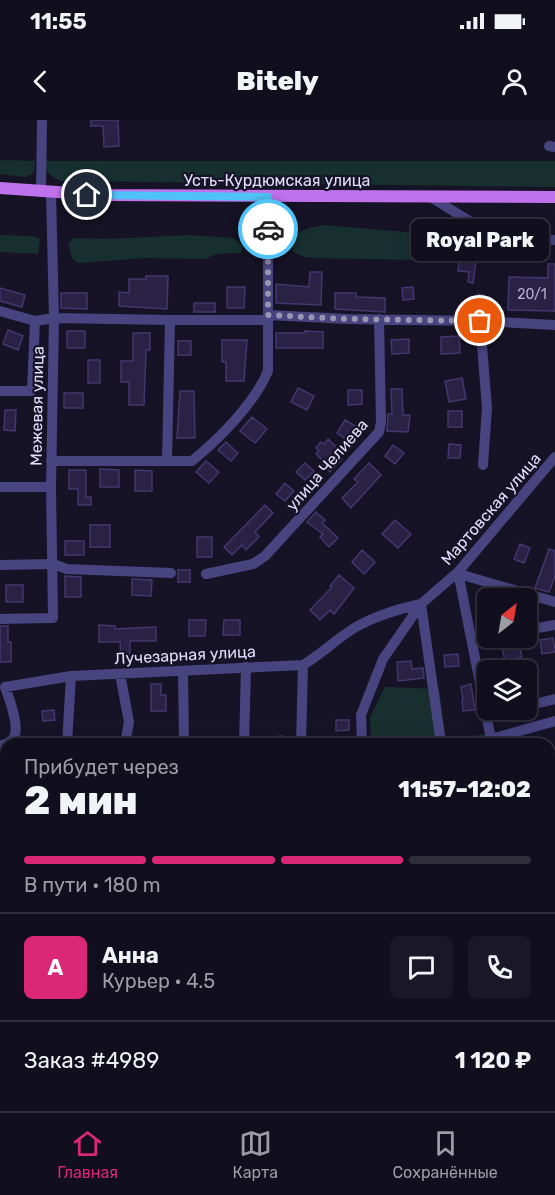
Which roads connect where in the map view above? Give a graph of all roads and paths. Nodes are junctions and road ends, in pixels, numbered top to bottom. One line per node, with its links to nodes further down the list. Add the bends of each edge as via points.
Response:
1 (42, 120): 3 (street, Межевая улица)
2 (0, 188): 3 (main road, Усть-Курдюмская улица)
3 (46, 193): 5 (main road, Усть-Курдюмская улица); 10 (street, Межевая улица)
4 (429, 196): 5 (main road, Усть-Курдюмская улица); 6 (main road, Усть-Курдюмская улица); 7 (street, via 495,237)
5 (268, 197): 9 (street)
6 (555, 197)
7 (555, 240)
8 (0, 311): 13 (street)
9 (268, 317): 11 (street); 12 (street); 21 (street, via 268,371 256,393 192,461)
10 (54, 318): 12 (street); 13 (street); 18 (street, Межевая улица)
11 (379, 319): 14 (street); 29 (street, улица Челиева, via 379,432 265,556 253,564)
12 (170, 320): 21 (street)
13 (35, 321): 16 (street)
14 (480, 321): 15 (street); 22 (street, via 487,408)
15 (555, 325)
16 (32, 391): 17 (street); 18 (street)
17 (0, 392)
18 (52, 392): 20 (street, Межевая улица)
19 (555, 457): 28 (street, Мартовская улица)
20 (51, 461): 21 (street); 24 (street, Межевая улица)
21 (167, 461)
22 (483, 465)
23 (0, 487): 24 (street)
24 (51, 487): 25 (street, Межевая улица)
25 (53, 564): 26 (street); 27 (street); 32 (street, Межевая улица, via 53,618)
26 (0, 565)
27 (171, 573)
28 (459, 573): 30 (street); 31 (street, Мартовская улица); 36 (street)
29 (206, 574)
30 (555, 602)
31 (421, 604): 38 (street, via 392,610 356,627); 54 (street, via 383,659 362,715); 55 (street)
32 (0, 619)
33 (555, 625): 34 (street)
34 (537, 628)
35 (477, 640): 36 (street)
36 (473, 641): 37 (street)
37 (477, 664)
38 (303, 665): 39 (street, Лучезарная улица); 53 (street)
39 (246, 668): 40 (street, Лучезарная улица); 52 (street)
40 (183, 671): 41 (street, Лучезарная улица); 51 (street)
41 (120, 674): 42 (street, Лучезарная улица); 50 (street, via 129,722)
42 (71, 676): 43 (street, Лучезарная улица); 49 (street)
43 (3, 687): 48 (street, Лучезарная улица, via 16,730)
44 (555, 699): 45 (street)
45 (537, 703)
46 (487, 720): 56 (street)
47 (555, 721): 57 (street)
48 (14, 738)
49 (67, 738)
50 (126, 738)
51 (184, 738)
52 (244, 738)
53 (301, 738)
54 (362, 738)
55 (440, 738)
56 (490, 738)
57 (503, 738)

